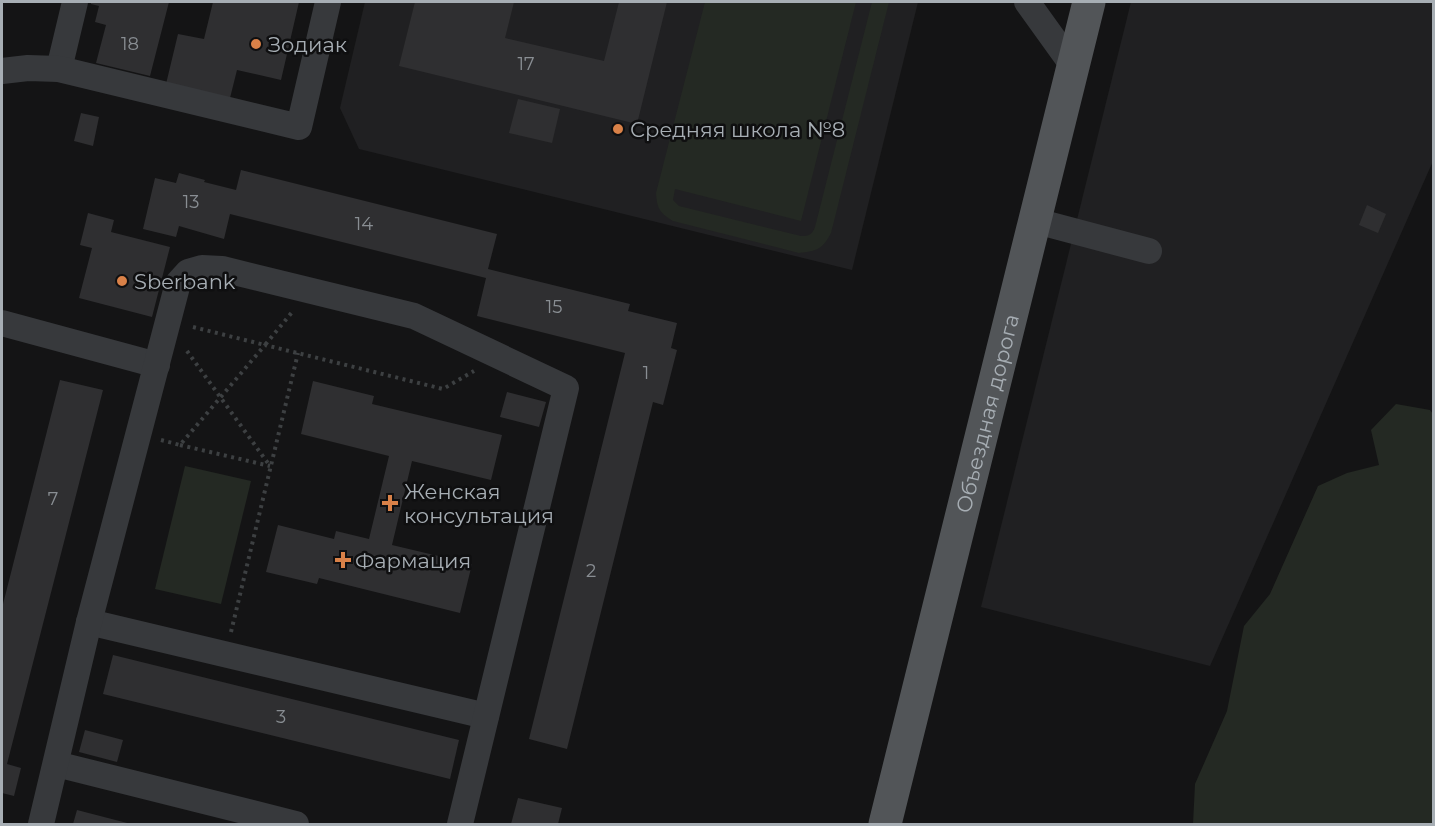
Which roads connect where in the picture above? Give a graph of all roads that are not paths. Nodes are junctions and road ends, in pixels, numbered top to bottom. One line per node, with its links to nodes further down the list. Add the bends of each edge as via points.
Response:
1 (75, 2): 6 (lane)
2 (328, 2): 6 (lane, via 299,127)
3 (1027, 2): 5 (lane)
4 (1089, 2): 5 (main road, Объездная дорога)
5 (1074, 66): 8 (main road, Объездная дорога)
6 (60, 69): 7 (lane)
7 (2, 71)
8 (1036, 221): 9 (lane); 18 (main road, Объездная дорога)
9 (1149, 251)
10 (2, 323): 11 (lane)
11 (157, 365): 12 (lane); 13 (lane, via 178,283 188,272 222,269 414,316 566,388)
12 (89, 622): 13 (lane); 14 (lane)
13 (486, 716): 17 (lane)
14 (56, 764): 15 (lane); 16 (lane)
15 (41, 825)
16 (296, 825)
17 (460, 825)
18 (885, 825)

